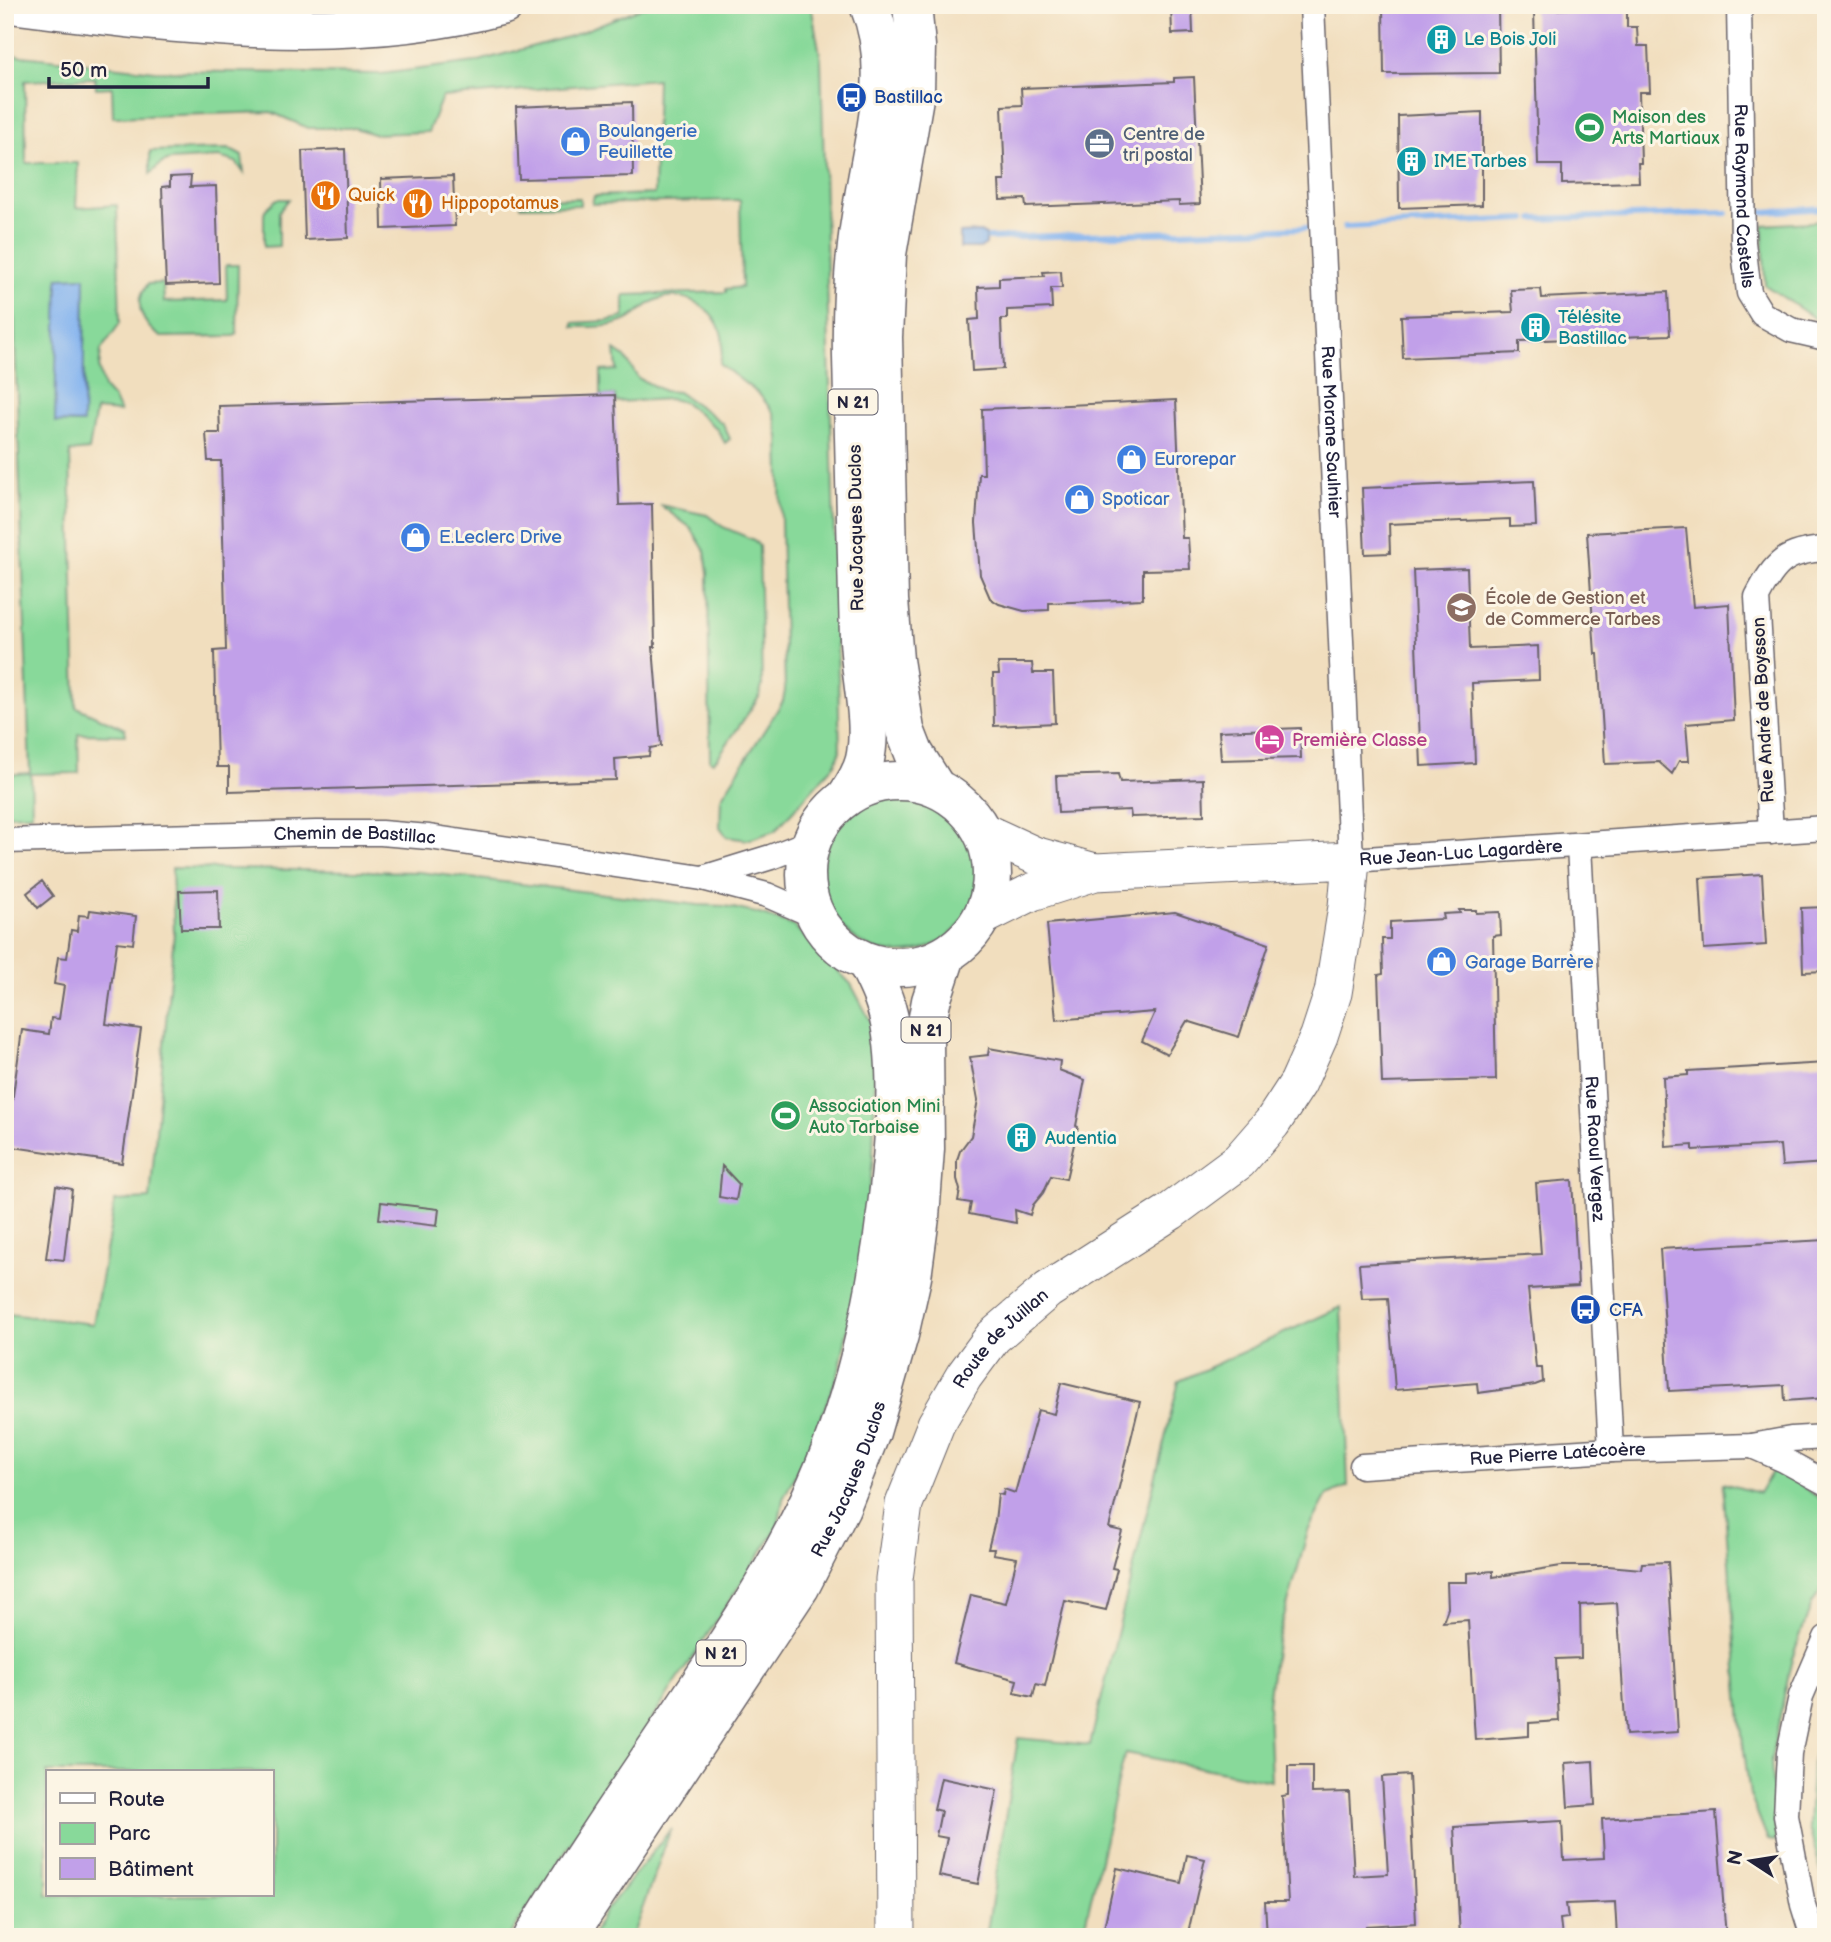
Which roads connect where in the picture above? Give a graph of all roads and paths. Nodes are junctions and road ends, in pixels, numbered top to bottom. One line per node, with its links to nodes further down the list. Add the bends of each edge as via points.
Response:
1 (18, 5): 2 (main road, via 243,29 396,26)
2 (504, 5)
3 (869, 5): 10 (main road, Rue Jacques Duclos / N 21, via 882,54 883,94 856,249 851,325 859,642 867,734 859,779)
4 (912, 5): 9 (main road, Rue Jacques Duclos / N 21, via 915,92 887,254 884,323 889,600 905,730)
5 (1312, 5): 17 (street, Rue Morane Saulnier)
6 (1739, 5): 7 (street, Rue Raymond Castells, via 1743,242 1749,293 1762,314 1791,330)
7 (1826, 338)
8 (1826, 549): 12 (street, Rue André de Boysson, via 1800,550 1771,569 1757,597)
9 (936, 788): 10 (main road, via 890,780); 13 (main road, via 956,799)
10 (846, 797): 15 (main road, via 825,817)
11 (1826, 828): 12 (street, Rue Jean-Luc Lagardère)
12 (1770, 831): 16 (street, Rue Jean-Luc Lagardère)
13 (984, 832): 18 (street, Rue Jean-Luc Lagardère, via 1034,855); 21 (main road, via 992,860 992,888)
14 (5, 841): 19 (street, Chemin de Bastillac, via 380,833)
15 (811, 841): 19 (street, Chemin de Bastillac); 20 (main road, via 807,892)
16 (1579, 846): 17 (street, Rue Jean-Luc Lagardère); 26 (street, Rue Raoul Vergez)
17 (1351, 860): 18 (street, Rue Jean-Luc Lagardère); 32 (street, Route de Juillan, via 1333,992 1298,1083 1272,1123 1239,1161 1170,1212 1048,1290 993,1337 936,1424 904,1504 894,1579)
18 (1095, 872): 21 (street, Rue Jean-Luc Lagardère, via 1032,892)
19 (702, 878): 20 (street, Chemin de Bastillac, via 767,895)
20 (815, 916): 23 (main road, via 828,936)
21 (984, 916): 22 (main road, via 968,939)
22 (946, 956): 23 (main road, via 920,966); 31 (main road, Rue Jacques Duclos / N 21, via 924,1039 925,1149 912,1277 871,1432 841,1507 800,1587)
23 (867, 963): 30 (main road, Rue Jacques Duclos / N 21, via 886,1007 892,1041 895,1102 890,1182 866,1333 832,1444 810,1500 755,1600)
24 (1826, 1437): 25 (street, Rue Pierre Latécoère)
25 (1752, 1446): 26 (street, Rue Pierre Latécoère); 28 (street, Rue Pierre Latécoère)
26 (1611, 1450): 27 (street, Rue Pierre Latécoère)
27 (1362, 1466)
28 (1826, 1483)
29 (1826, 1638): 33 (street, via 1801,1696 1789,1753 1786,1816)
30 (533, 1937)
31 (567, 1937)
32 (897, 1937)
33 (1813, 1937)

